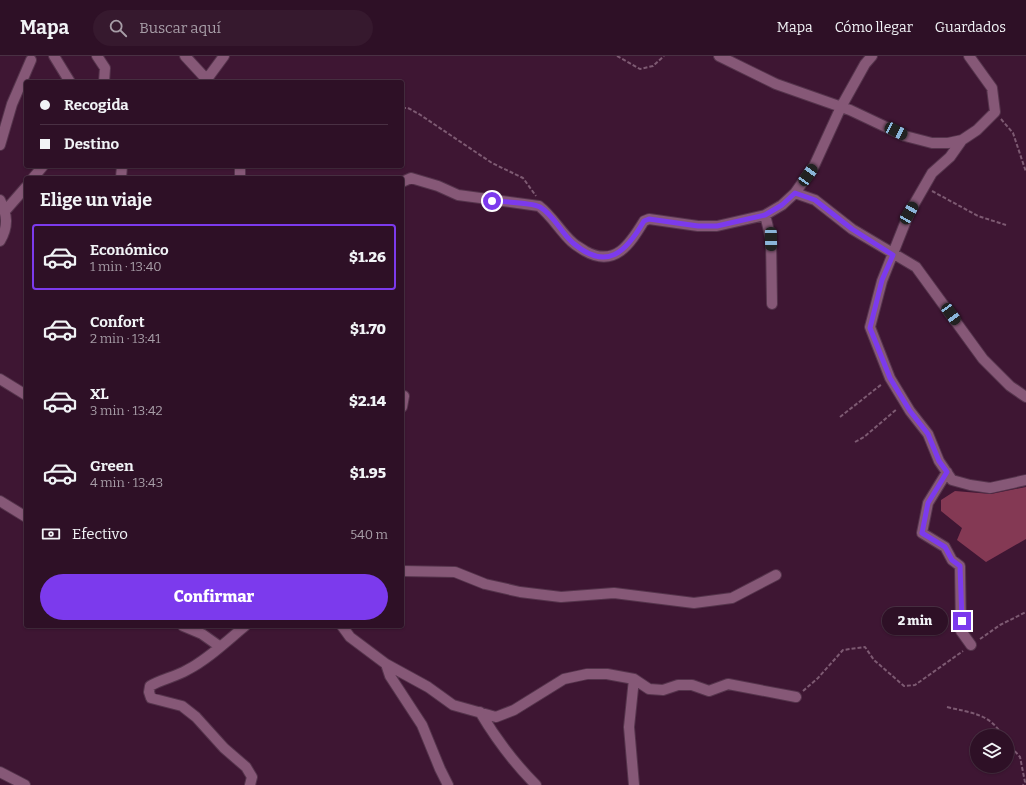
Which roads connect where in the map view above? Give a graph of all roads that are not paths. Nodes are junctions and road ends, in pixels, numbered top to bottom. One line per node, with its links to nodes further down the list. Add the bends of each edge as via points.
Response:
1 (54, 56): 9 (street)
2 (98, 56): 10 (street, via 104,68)
3 (186, 56): 11 (street)
4 (224, 56): 11 (street)
5 (719, 56): 12 (street, via 776,84)
6 (872, 56): 12 (street)
7 (969, 56): 13 (street, via 992,88 995,112 977,130)
8 (31, 60): 14 (street, via 12,104)
9 (69, 80)
10 (104, 80)
11 (208, 80)
12 (841, 107): 13 (street, via 918,140 932,143); 19 (street, via 814,166)
13 (962, 140): 24 (street, via 950,157 932,173 924,186 909,213)
14 (0, 145)
15 (41, 168): 16 (street)
16 (35, 176)
17 (404, 181): 22 (street, via 411,178 458,195 539,206 573,243 595,256 610,256 621,252 632,241 644,221 649,219 717,226)
18 (24, 189): 21 (street)
19 (795, 193): 22 (street); 24 (street, via 815,200 852,229)
20 (0, 200): 21 (street)
21 (6, 211): 23 (street, via 7,222)
22 (765, 215): 25 (street, via 771,239)
23 (0, 241)
24 (893, 255): 28 (street, via 916,267 983,359 1010,386); 29 (street, via 882,280 870,328 890,378 904,403 928,434 939,461)
25 (772, 304)
26 (0, 379): 27 (street)
27 (24, 394)
28 (1026, 397)
29 (947, 472): 30 (street, via 952,480 990,488); 40 (street, via 928,503 922,533 945,547 952,560 960,566 961,631)
30 (1026, 480)
31 (0, 501): 32 (street)
32 (24, 516)
33 (404, 571): 34 (street, via 455,572 484,584 527,593 561,596 614,593 694,603 732,598)
34 (776, 575)
35 (188, 628): 39 (street)
36 (197, 628): 39 (street)
37 (242, 628): 41 (street)
38 (343, 628): 42 (street, via 350,637)
39 (202, 634): 41 (street)
40 (971, 645)
41 (219, 646): 48 (street, via 208,657 186,671 150,686 149,692 151,698 182,706 196,716 224,748 246,767 252,777)
42 (386, 664): 45 (street, via 428,687 453,705); 49 (street, via 390,676 422,725)
43 (634, 680): 44 (street, via 649,689 663,690 692,684 709,691 728,684); 45 (street, via 607,674 587,674 564,679 514,710 496,717); 51 (street, via 629,727)
44 (796, 697)
45 (480, 712): 50 (street, via 493,734)
46 (0, 772): 47 (street)
47 (25, 785)
48 (250, 785)
49 (448, 785)
50 (536, 785)
51 (634, 785)

